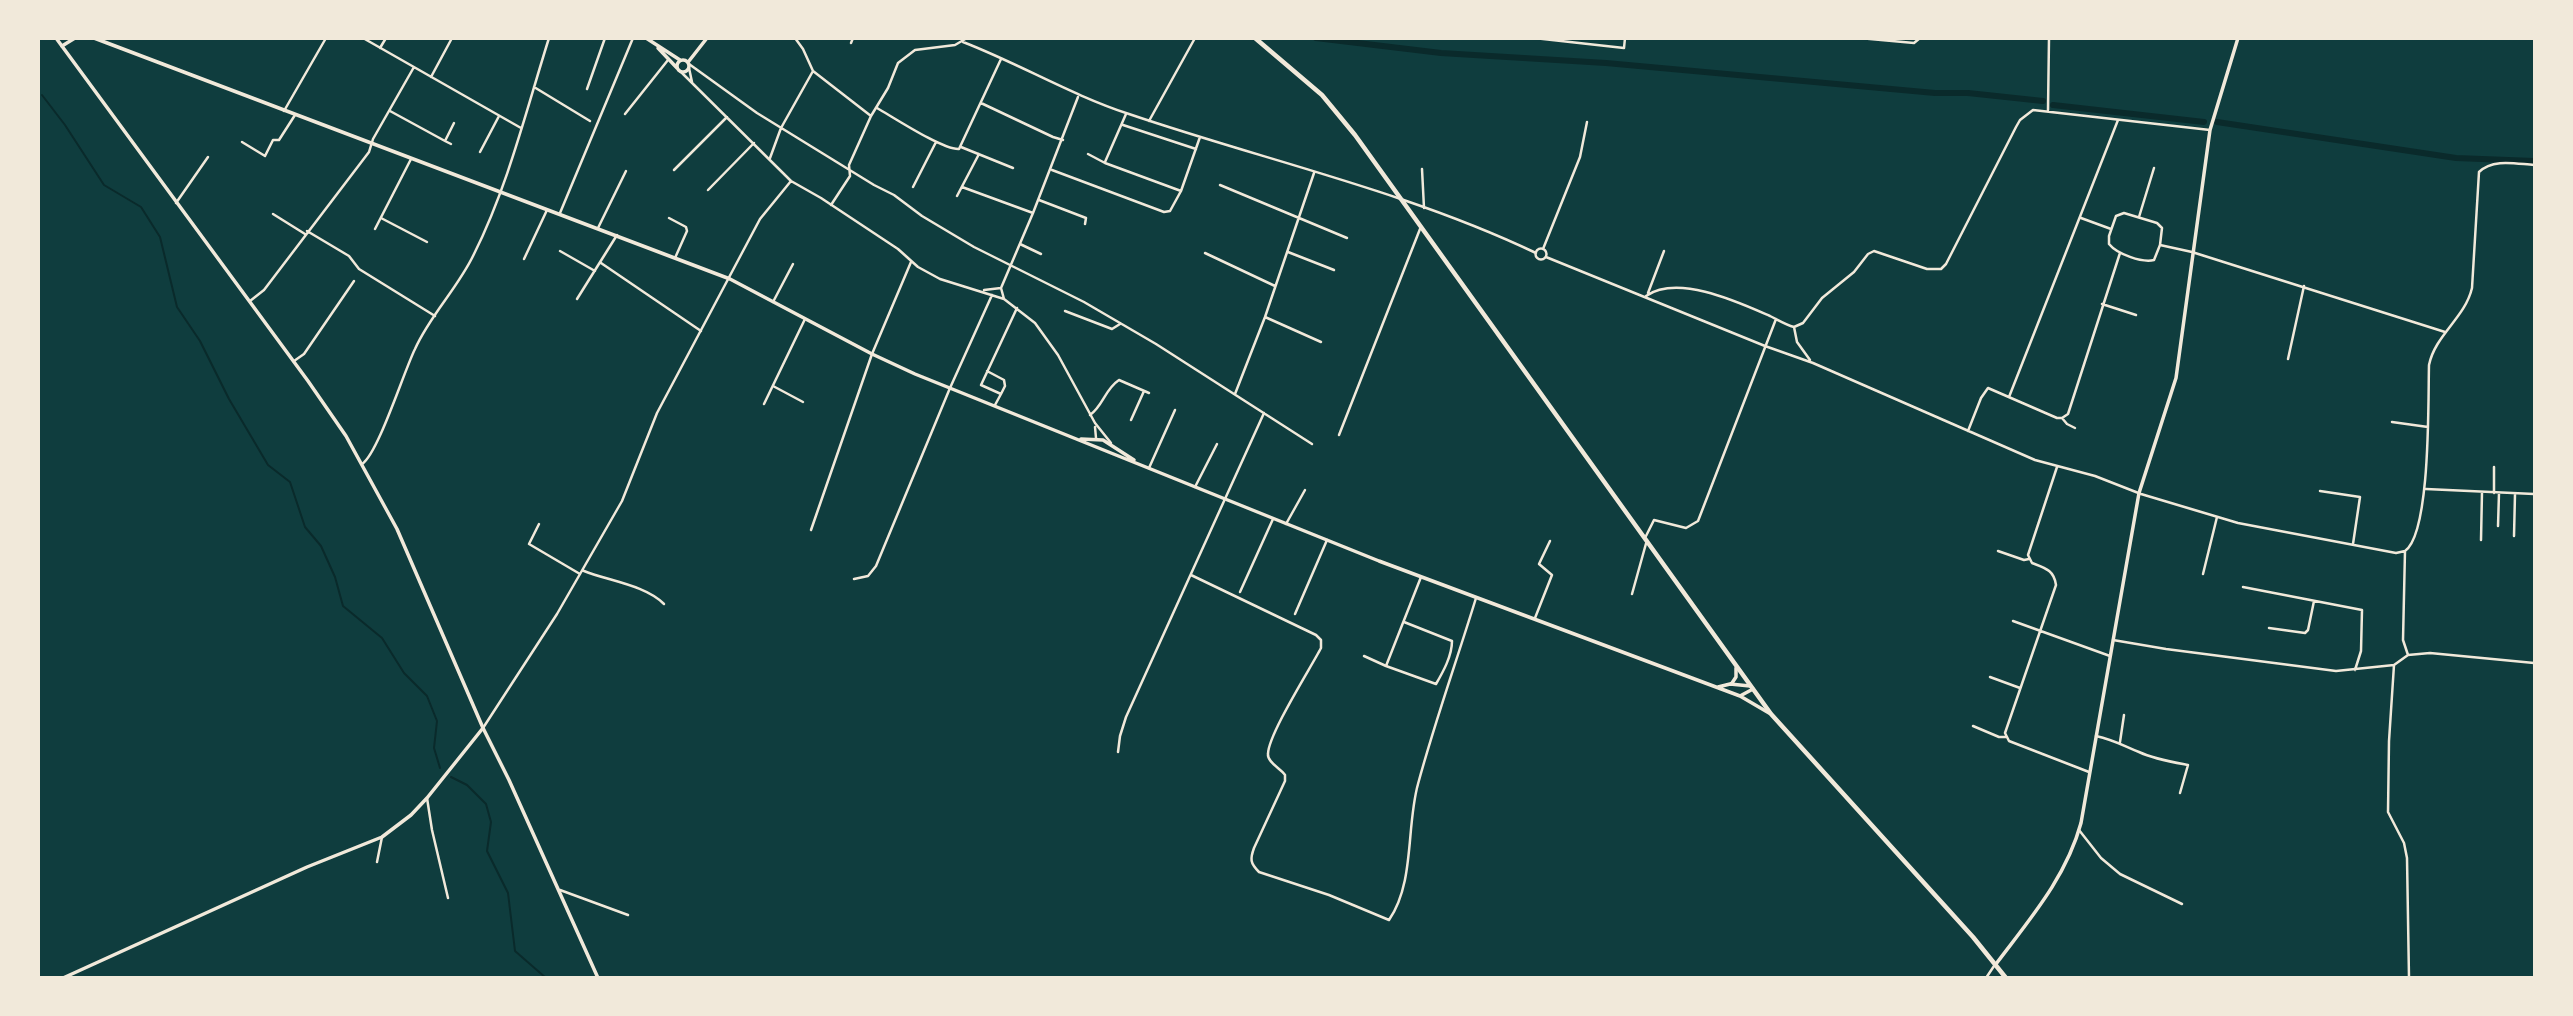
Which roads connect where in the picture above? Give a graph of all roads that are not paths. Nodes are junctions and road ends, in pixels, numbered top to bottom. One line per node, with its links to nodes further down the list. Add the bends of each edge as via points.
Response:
1 (56, 38): 28 (street)
2 (75, 38): 28 (street)
3 (326, 38): 45 (street)
4 (363, 38): 29 (street)
5 (386, 38): 29 (street)
6 (452, 38): 37 (street)
7 (549, 38): 39 (street)
8 (605, 38): 40 (street)
9 (633, 38): 104 (street)
10 (646, 38): 27 (street)
11 (707, 38): 33 (street)
12 (795, 38): 36 (street)
13 (853, 38): 26 (street)
14 (967, 38): 25 (street)
15 (1195, 38): 55 (street)
16 (1255, 38): 97 (main road, via 1337,112)
17 (1534, 38): 24 (street)
18 (1625, 38): 24 (street, via 1624,48)
19 (1859, 38): 20 (street, via 1902,43)
20 (1920, 38)
21 (2049, 38): 44 (street)
22 (2238, 38): 61 (street)
23 (94, 39): 45 (street)
24 (1576, 41)
25 (963, 42): 30 (street); 43 (street, via 923,47 905,55)
26 (851, 43)
27 (654, 44): 31 (street); 32 (street)
28 (62, 46): 98 (street)
29 (380, 48): 34 (street)
30 (1001, 58): 41 (street); 42 (street)
31 (668, 60): 35 (street); 47 (street)
32 (680, 60): 33 (street); 35 (street)
33 (688, 63): 35 (street, via 684,72); 38 (street); 60 (street)
34 (414, 67): 37 (street); 46 (street)
35 (679, 70): 38 (street)
36 (813, 71): 51 (street); 60 (street)
37 (430, 77): 50 (street)
38 (692, 82): 52 (street)
39 (534, 87): 54 (street); 59 (street)
40 (587, 89)
41 (1079, 96): 48 (street); 63 (street)
42 (981, 103): 63 (street); 70 (street)
43 (877, 108): 51 (street); 66 (street)
44 (2048, 110): 53 (street); 160 (street, via 2033,110 2020,120 1941,269 1927,269 1874,251)
45 (284, 111): 49 (street)
46 (390, 111): 64 (street); 68 (street)
47 (625, 114)
48 (1126, 114): 55 (street); 58 (street)
49 (295, 115): 65 (street, via 265,156); 68 (street)
50 (499, 116): 59 (street); 72 (street)
51 (871, 116): 85 (street)
52 (727, 117): 67 (street); 83 (street)
53 (2118, 120): 61 (street); 109 (street)
54 (590, 121)
55 (1149, 121): 62 (street)
56 (1587, 122): 121 (street)
57 (454, 123): 64 (street)
58 (1123, 125): 71 (street); 78 (street)
59 (521, 128): 94 (street)
60 (781, 128): 76 (street); 85 (street)
61 (2210, 130): 124 (street)
62 (1200, 137): 71 (street); 87 (street)
63 (1063, 140): 84 (street)
64 (445, 141): 69 (street)
65 (242, 142)
66 (936, 142): 70 (street, via 953,149); 90 (street)
67 (754, 143): 76 (street); 92 (street)
68 (372, 144): 77 (street); 115 (street)
69 (451, 144)
70 (961, 147): 73 (street)
71 (1196, 149): 93 (street)
72 (480, 152)
73 (979, 154): 80 (street); 91 (street)
74 (1088, 154): 78 (street)
75 (208, 157): 98 (street)
76 (770, 158): 88 (street)
77 (411, 159): 94 (street); 106 (street)
78 (1105, 163): 93 (street)
79 (2535, 165): 162 (street, via 2496,163 2479,172 2472,288 2469,301)
80 (1013, 168)
81 (2154, 168): 105 (street)
82 (1422, 169): 100 (street)
83 (674, 170)
84 (1051, 170): 93 (street, via 1164,212 1174,207); 96 (street)
85 (850, 171): 99 (street); 136 (street)
86 (626, 172): 112 (street)
87 (1314, 172): 97 (street); 108 (street)
88 (792, 181): 99 (street); 139 (street, via 760,219)
89 (1220, 185): 108 (street)
90 (913, 187)
91 (962, 187): 95 (street); 102 (street)
92 (708, 190)
93 (1181, 191)
94 (502, 193): 101 (street); 155 (street, via 474,256)
95 (957, 196)
96 (1039, 200): 102 (street); 110 (street, via 1086,218)
97 (1403, 200): 100 (street); 111 (main road)
98 (177, 203): 149 (street)
99 (831, 205): 133 (street)
100 (1424, 208): 127 (street)
101 (547, 210): 104 (street); 132 (street)
102 (1034, 213): 119 (street)
103 (273, 214): 115 (street)
104 (559, 214): 112 (street)
105 (2139, 217): 114 (street, via 2119,214); 120 (street, via 2162,228)
106 (381, 218): 113 (street); 118 (street)
107 (669, 218): 131 (street, via 687,231)
108 (1299, 218): 117 (street); 125 (street)
109 (2081, 219): 114 (street); 176 (street)
110 (1085, 224)
111 (1422, 226): 190 (street); 219 (main road)
112 (598, 228): 116 (street)
113 (375, 229)
114 (2112, 229): 128 (street, via 2109,244)
115 (306, 232): 149 (street, via 264,290); 155 (street)
116 (617, 235): 131 (street); 134 (street)
117 (1347, 238)
118 (427, 242)
119 (1020, 244): 129 (street); 136 (street)
120 (2160, 245): 124 (street); 128 (street, via 2157,256 2149,261)
121 (1543, 249): 127 (street); 130 (street)
122 (559, 251): 138 (street)
123 (1664, 251): 146 (street)
124 (2192, 251): 142 (street); 207 (street, via 2176,378)
125 (1287, 252): 137 (street); 141 (street)
126 (1205, 253): 141 (street)
127 (1536, 253): 130 (street, via 1539,259)
128 (2120, 253): 151 (street)
129 (1041, 254)
130 (1546, 257): 146 (street)
131 (675, 258): 139 (street)
132 (524, 259)
133 (911, 262): 144 (street, via 940,279); 165 (street)
134 (601, 263): 138 (street); 161 (street)
135 (793, 264): 150 (street)
136 (1010, 266): 143 (street); 159 (street)
137 (1334, 270)
138 (595, 271): 147 (street)
139 (730, 279): 150 (street); 161 (street)
140 (354, 281): 167 (street, via 304,354)
141 (1275, 286): 156 (street)
142 (2304, 286): 162 (street); 166 (street)
143 (1001, 288): 144 (street); 148 (street)
144 (981, 290): 145 (street)
145 (992, 295): 148 (street); 171 (street)
146 (1647, 295): 158 (street, via 1671,289 1696,290); 164 (street)
147 (577, 299)
148 (1004, 299): 152 (street)
149 (249, 302): 167 (street)
150 (773, 302): 157 (street)
151 (2102, 304): 154 (street); 183 (street, via 2070,408)
152 (1017, 308): 169 (street); 182 (street, via 1045,335)
153 (1065, 311): 159 (street, via 1112,329)
154 (2136, 315)
155 (435, 316): 198 (street, via 416,346 381,431)
156 (1265, 317): 163 (street); 175 (street)
157 (805, 318): 165 (street); 170 (street)
158 (1776, 319): 160 (street); 164 (street)
159 (1121, 324): 175 (street)
160 (1794, 327): 168 (street, via 1801,350)
161 (701, 331): 227 (street, via 657,414 622,501)
162 (2446, 332): 187 (street, via 2431,354)
163 (1321, 342)
164 (1765, 346): 168 (street); 219 (street, via 1698,521 1686,528 1654,520)
165 (872, 354): 171 (street); 217 (street)
166 (2288, 359)
167 (294, 361): 198 (street)
168 (1813, 363): 189 (street)
169 (987, 371): 174 (street, via 1004,380); 174 (street, via 981,385)
170 (773, 386): 177 (street); 178 (street)
171 (950, 388): 179 (street); 231 (street, via 876,566 868,576)
172 (1144, 391): 173 (street); 182 (street, via 1119,380); 184 (street)
173 (1149, 393)
174 (1001, 394): 179 (street)
175 (1235, 394): 181 (street)
176 (2009, 397): 183 (street); 189 (street, via 1988,388)
177 (803, 402)
178 (764, 404)
179 (995, 405): 192 (street)
180 (1175, 410): 201 (street)
181 (1264, 413): 194 (street); 211 (street)
182 (1090, 415): 186 (street)
183 (2062, 418): 188 (street)
184 (1131, 420)
185 (2392, 422): 187 (street)
186 (1095, 423): 191 (street); 196 (street)
187 (2428, 427): 203 (street)
188 (2075, 428)
189 (1968, 431): 199 (street)
190 (1339, 435)
191 (1096, 438): 192 (street); 195 (street); 196 (street)
192 (1079, 439): 195 (street)
193 (1217, 444): 202 (street)
194 (1312, 444)
195 (1095, 446): 197 (street)
196 (1114, 447): 197 (street); 201 (street)
197 (1108, 452): 201 (street)
198 (362, 464): 262 (street, via 397,528)
199 (2057, 467): 207 (street); 226 (street)
200 (2494, 467): 208 (street)
201 (1146, 468): 202 (street)
202 (1195, 487): 211 (street)
203 (2426, 489): 206 (street); 225 (street, via 2412,544)
204 (1305, 490): 215 (street)
205 (2320, 491): 223 (street, via 2360,497)
206 (2482, 492): 208 (street); 220 (street)
207 (2139, 493): 212 (street); 244 (street)
208 (2496, 493): 209 (street); 216 (street)
209 (2515, 494): 210 (street); 218 (street)
210 (2535, 494)
211 (1224, 499): 213 (street); 229 (street)
212 (2217, 517): 223 (street); 228 (street)
213 (1273, 519): 215 (street); 233 (street)
214 (539, 524): 227 (street, via 529,544)
215 (1286, 525): 221 (street)
216 (2498, 526)
217 (811, 530)
218 (2514, 536)
219 (1646, 539): 234 (street); 251 (main road)
220 (2481, 540)
221 (1327, 541): 230 (street); 238 (street)
222 (1550, 541): 239 (street, via 1539,564 1552,575)
223 (2353, 544): 225 (street)
224 (1998, 551): 226 (street)
225 (2405, 551): 245 (street, via 2403,640)
226 (2029, 559): 243 (street, via 2055,577)
227 (581, 573): 237 (street, via 639,590); 262 (street)
228 (2203, 574)
229 (1191, 575): 235 (street, via 1316,635 1322,645 1268,754 1286,781 1254,848 1252,865 1259,872 1389,920 1406,872 1417,786); 266 (street, via 1126,717)
230 (1421, 577): 235 (street); 241 (street)
231 (854, 579)
232 (2243, 587): 236 (street)
233 (1240, 592)
234 (1632, 594)
235 (1476, 598): 239 (street)
236 (2314, 600): 242 (street, via 2305,633); 252 (street, via 2362,610 2361,651)
237 (664, 604)
238 (1295, 614)
239 (1535, 618): 255 (street)
240 (2012, 621): 243 (street)
241 (1404, 622): 250 (street); 250 (street, via 1452,641 1442,674 1436,684)
242 (2269, 628)
243 (2041, 631): 247 (street); 257 (street)
244 (2112, 640): 247 (street); 252 (street, via 2306,668)
245 (2408, 655): 248 (street); 249 (street)
246 (1364, 656): 250 (street)
247 (2109, 656): 263 (street)
248 (2535, 663)
249 (2394, 665): 252 (street); 282 (street, via 2388,812 2407,858)
250 (1386, 666)
251 (1737, 666): 254 (street); 256 (main road)
252 (2355, 670)
253 (1990, 677): 257 (street)
254 (1730, 684): 255 (street); 256 (street)
255 (1716, 687): 258 (street)
256 (1752, 687): 258 (street); 259 (main road)
257 (2020, 688): 264 (street)
258 (1740, 696): 259 (street)
259 (1771, 714): 277 (main road)
260 (2124, 715): 265 (street)
261 (1973, 726): 264 (street)
262 (483, 728): 269 (street); 273 (street)
263 (2095, 736): 265 (street); 267 (street)
264 (2006, 737): 267 (street)
265 (2120, 741): 268 (street, via 2139,752 2188,765)
266 (1118, 752)
267 (2089, 772): 270 (street)
268 (2180, 793)
269 (427, 798): 271 (street); 274 (street)
270 (2079, 830): 275 (street, via 2120,874); 277 (street, via 2052,891)
271 (382, 836): 272 (street); 278 (street)
272 (377, 862)
273 (560, 890): 276 (street); 279 (street)
274 (448, 898)
275 (2182, 904)
276 (628, 915)
277 (1996, 964): 280 (street); 281 (main road)
278 (63, 978)
279 (598, 978)
280 (1986, 978)
281 (2006, 978)
282 (2409, 978)

